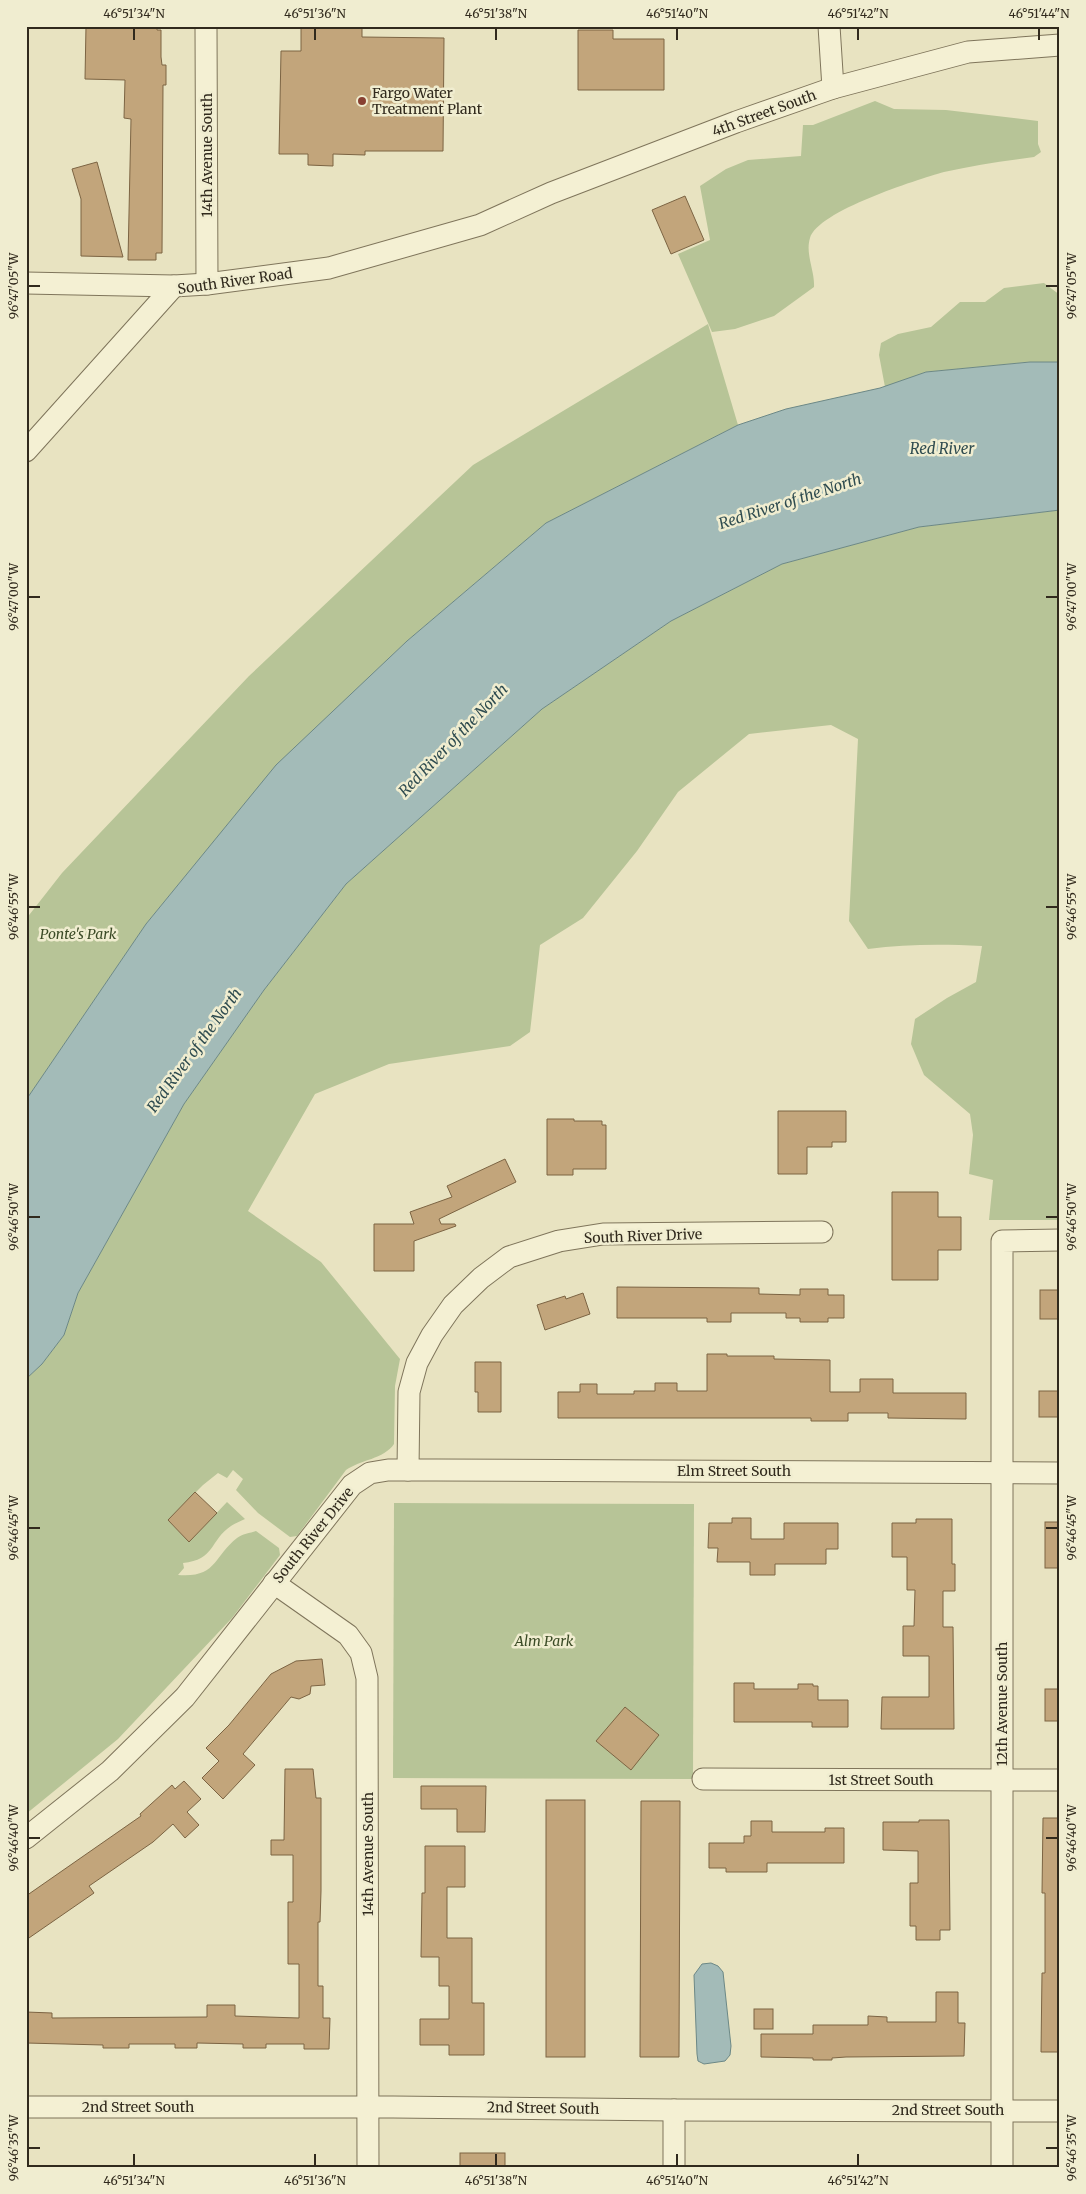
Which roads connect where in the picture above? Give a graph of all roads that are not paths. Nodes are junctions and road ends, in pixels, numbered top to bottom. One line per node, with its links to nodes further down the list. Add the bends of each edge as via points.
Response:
1 (206, 26): 7 (street, 14th Avenue South)
2 (829, 26): 4 (street)
3 (1060, 45): 4 (street, 4th Street South, via 968,52)
4 (834, 88): 5 (street, 4th Street South, via 551,193)
5 (480, 225): 7 (street, South River Road, via 328,268)
6 (26, 283): 8 (street)
7 (207, 284): 8 (street, South River Road)
8 (174, 286): 9 (street, South River Road)
9 (26, 451)
10 (822, 1232): 12 (street, South River Drive, via 603,1234 558,1240 509,1257 453,1305 417,1363 409,1392)
11 (1060, 1240): 13 (street, 12th Avenue South, via 1002,1241)
12 (408, 1470): 13 (street, Elm Street South); 15 (street, South River Drive, via 370,1473 352,1485)
13 (1003, 1473): 14 (street, Elm Street South); 17 (street, 12th Avenue South)
14 (1060, 1473)
15 (274, 1583): 19 (street, South River Drive, via 185,1697 110,1771); 21 (street, 14th Avenue South, via 348,1635 362,1653 367,1678)
16 (703, 1780): 17 (street, 1st Street South)
17 (1002, 1780): 18 (street, 1st Street South); 23 (street, 12th Avenue South)
18 (1060, 1780)
19 (26, 1838)
20 (26, 2107): 21 (street, 2nd Street South)
21 (368, 2107): 22 (street, 2nd Street South); 25 (street, 14th Avenue South)
22 (674, 2110): 23 (street, 2nd Street South); 26 (street)
23 (1002, 2110): 24 (street, 2nd Street South); 27 (street, 12th Avenue South)
24 (1060, 2111)
25 (368, 2168)
26 (674, 2168)
27 (1002, 2168)

